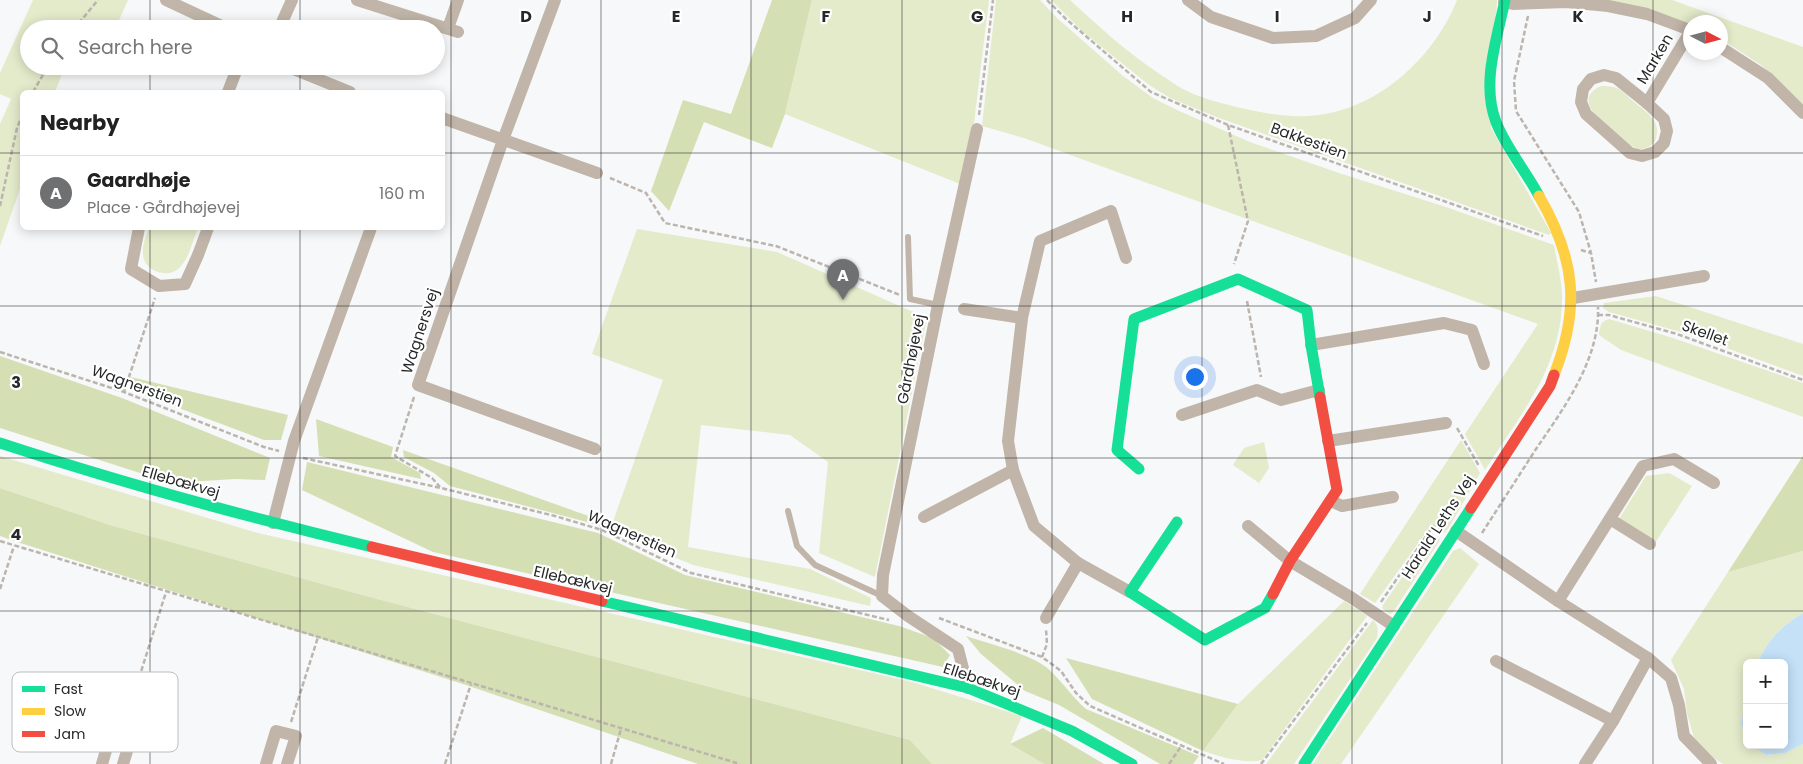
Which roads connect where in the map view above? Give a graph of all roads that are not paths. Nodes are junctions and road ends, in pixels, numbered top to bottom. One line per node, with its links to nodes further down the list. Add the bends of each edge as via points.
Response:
1 (166, 0): 9 (street)
2 (292, 0): 10 (street)
3 (357, 0): 11 (street)
4 (458, 0): 12 (street, via 453,30)
5 (555, 0): 24 (street, Wagnersvej)
6 (1188, 0): 7 (street, via 1211,17 1273,38 1316,36 1355,18)
7 (1371, 0)
8 (1505, 1): 13 (street, via 1528,10 1566,2 1608,6 1647,14); 32 (street, Harald Leths Vej, via 1491,74 1490,98 1494,118 1549,210 1570,268)
9 (209, 20)
10 (284, 20)
11 (421, 20)
12 (445, 28)
13 (1683, 28)
14 (1683, 43): 20 (street, Marken)
15 (1728, 52): 21 (street, via 1768,78)
16 (235, 75): 18 (street)
17 (308, 75): 19 (street)
18 (229, 90)
19 (345, 90)
20 (1647, 103): 20 (street, Marken, via 1616,78 1604,76 1592,80 1583,89 1581,102 1586,114 1630,153 1642,156 1655,152 1664,144 1667,131 1664,119)
21 (1803, 112)
22 (445, 119): 24 (street)
23 (977, 129): 33 (street, Gårdhøjevej)
24 (503, 140): 25 (street); 43 (street, Wagnersvej, via 418,385)
25 (597, 173)
26 (139, 230): 27 (street, via 131,270 159,286 184,284)
27 (207, 230)
28 (370, 230): 53 (street, via 294,441)
29 (908, 237): 33 (lane, via 910,299)
30 (1126, 258): 35 (street, via 1111,212 1040,241)
31 (1704, 276): 32 (street)
32 (1573, 298): 55 (street, Harald Leths Vej, via 1562,361 1550,386)
33 (938, 305): 60 (street, Gårdhøjevej, via 883,575)
34 (964, 310): 35 (street)
35 (1022, 318): 44 (street, via 1008,441)
36 (1311, 345): 37 (street, via 1444,323 1472,330); 38 (street); 45 (street, via 1307,310 1238,279 1134,319 1117,450)
37 (1484, 364)
38 (1319, 390): 39 (street, via 1281,400 1257,390); 41 (street)
39 (1182, 415)
40 (1446, 423): 41 (street)
41 (1328, 441): 48 (street, via 1337,490)
42 (0, 443): 53 (street, Ellebækvej)
43 (595, 449)
44 (1013, 470): 50 (street); 58 (street, via 1034,526)
45 (1139, 470)
46 (1714, 483): 51 (street, via 1674,459 1643,466)
47 (1393, 497): 48 (street, via 1342,506)
48 (1331, 501): 57 (street)
49 (788, 511): 60 (lane, via 797,546 815,565)
50 (924, 517)
51 (1610, 518): 56 (street); 61 (street)
52 (1177, 522): 59 (street)
53 (273, 523): 66 (street, Ellebækvej)
54 (1248, 526): 57 (street)
55 (1456, 531): 61 (street); 63 (street, Harald Leths Vej)
56 (1650, 544)
57 (1290, 561): 59 (street, via 1265,608 1205,640); 63 (street)
58 (1078, 564): 59 (street); 62 (street)
59 (1130, 592)
60 (882, 596): 66 (street, via 958,649)
61 (1558, 601): 64 (street)
62 (1046, 618)
63 (1394, 626): 75 (street, Harald Leths Vej)
64 (1648, 658): 67 (street); 77 (street, via 1671,678 1684,736)
65 (1496, 661): 67 (street)
66 (968, 688): 74 (street, Ellebækvej, via 1052,720)
67 (1613, 721): 76 (street)
68 (106, 752): 70 (street)
69 (127, 752): 71 (street)
70 (102, 764)
71 (123, 764)
72 (266, 764): 73 (street, via 276,731 296,736)
73 (287, 764)
74 (1132, 764)
75 (1304, 764)
76 (1585, 764)
77 (1711, 764)

